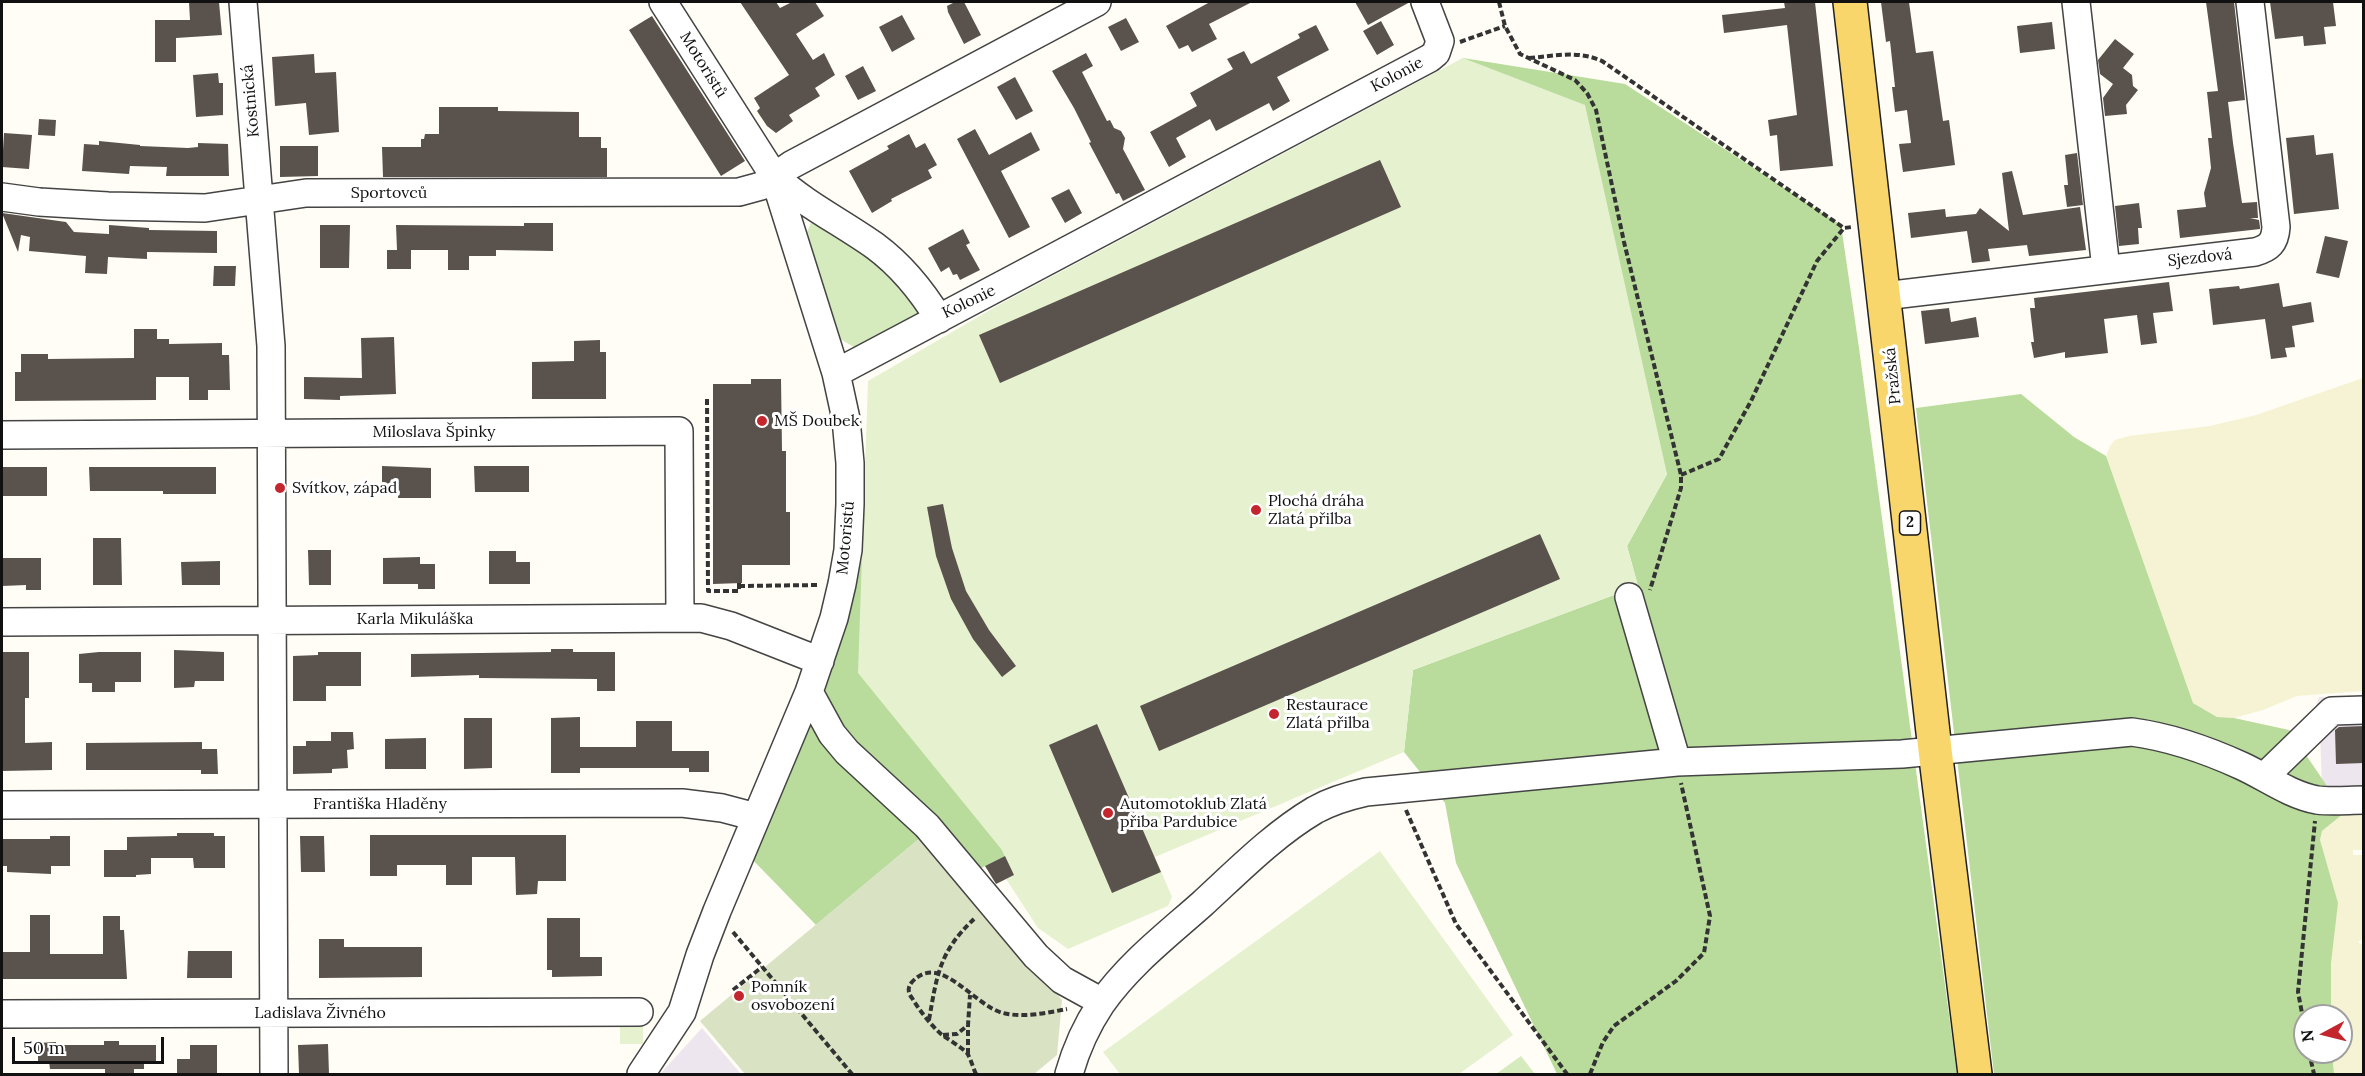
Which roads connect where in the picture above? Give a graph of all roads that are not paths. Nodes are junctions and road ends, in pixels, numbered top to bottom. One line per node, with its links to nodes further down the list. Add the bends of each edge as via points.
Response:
1 (243, 2): 10 (street, Kostnická)
2 (663, 2): 8 (street, Motoristů)
3 (1097, 2): 8 (street)
4 (1425, 2): 13 (street, Kolonie, via 1440,41 1430,58)
5 (1850, 2): 12 (main road, Pražská / 2, via 1860,226)
6 (2076, 2): 11 (street)
7 (2250, 2): 11 (street, Sjezdová, via 2275,238 2271,245 2255,252)
8 (774, 176): 10 (street, Sportovců, via 761,186 740,192 306,193); 13 (street, Kolonie, via 802,201 895,263 917,286); 14 (street, Motoristů)
9 (2, 197): 10 (street, Sportovců, via 175,208)
10 (259, 200): 15 (street, Kostnická, via 271,346)
11 (2106, 269): 12 (street, Sjezdová)
12 (1884, 296): 24 (main road, Pražská / 2)
13 (939, 319): 14 (street)
14 (836, 373): 21 (street, Motoristů, via 850,463 848,550 834,618)
15 (271, 434): 16 (street, Miloslava Špinky); 18 (street, Miloslava Špinky, via 679,431); 19 (street, Kostnická)
16 (2, 435)
17 (1639, 596): 25 (street)
18 (680, 618): 19 (street, Karla Mikuláška); 21 (street, Karla Mikuláška, via 715,621)
19 (272, 620): 20 (street, Karla Mikuláška); 29 (street, Kostnická)
20 (2, 622)
21 (820, 661): 22 (street, Motoristů)
22 (809, 692): 30 (street, Motoristů); 31 (street, via 832,735 927,826 1036,956 1062,980)
23 (2364, 710): 26 (street, via 2332,711)
24 (1935, 750): 25 (street); 26 (street, via 2132,732 2190,746); 38 (main road, 2)
25 (1677, 762): 31 (street, via 1393,788 1341,798 1316,809 1268,844 1144,955)
26 (2264, 777): 27 (street, via 2317,800)
27 (2364, 800)
28 (2, 805): 29 (street, Františka Hladěny)
29 (273, 805): 30 (street, Františka Hladěny, via 682,803); 33 (street, Kostnická)
30 (756, 817): 36 (street, Motoristů, via 699,955 682,1012)
31 (1102, 1002): 37 (street, via 1086,1029)
32 (639, 1012): 33 (street, Ladislava Živného)
33 (274, 1013): 34 (street, Ladislava Živného); 35 (street, Kostnická)
34 (2, 1014)
35 (274, 1074)
36 (641, 1074)
37 (1069, 1074)
38 (1976, 1074)

